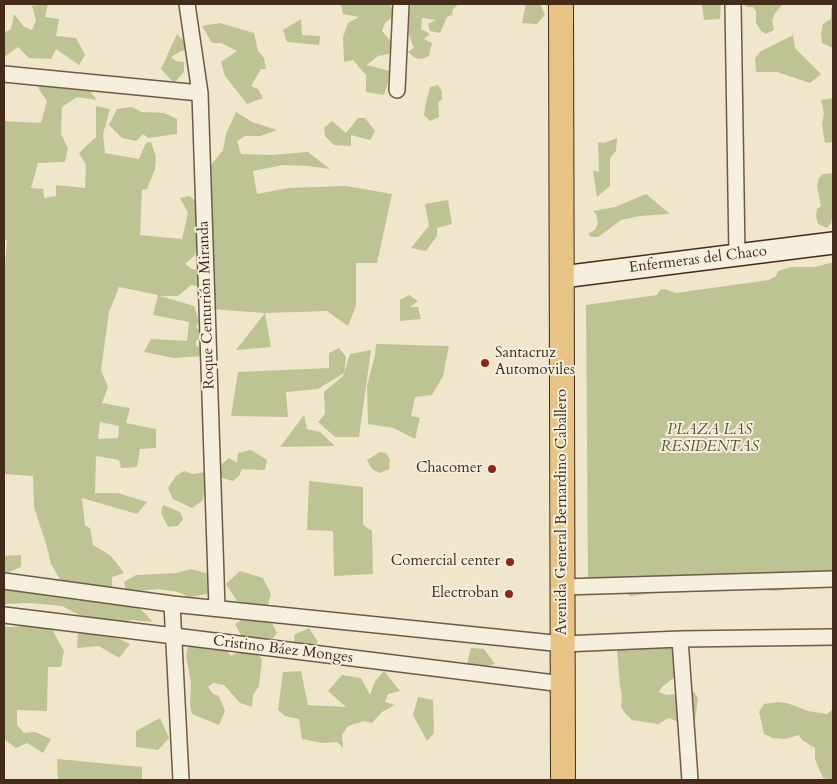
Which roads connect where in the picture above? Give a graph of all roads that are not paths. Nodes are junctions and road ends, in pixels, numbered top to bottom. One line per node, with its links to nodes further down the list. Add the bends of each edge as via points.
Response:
1 (187, 4): 7 (street, Roque Centurión Miranda)
2 (402, 4): 6 (street)
3 (560, 4): 10 (main road, Avenida General Bernardino Caballero)
4 (733, 4): 9 (street)
5 (4, 74): 7 (street)
6 (397, 90)
7 (200, 93): 15 (street, Roque Centurión Miranda)
8 (833, 243): 9 (main road, Enfermeras del Chaco)
9 (737, 255): 10 (main road, Enfermeras del Chaco)
10 (562, 277): 13 (main road, Avenida General Bernardino Caballero)
11 (833, 579): 13 (street)
12 (4, 581): 14 (street)
13 (563, 587): 20 (main road, Avenida General Bernardino Caballero)
14 (172, 604): 15 (street); 17 (street)
15 (217, 608): 20 (street)
16 (4, 615): 17 (street, Cristino Báez Monges)
17 (174, 637): 21 (street, Cristino Báez Monges); 22 (street)
18 (833, 637): 19 (street)
19 (680, 639): 20 (street); 24 (street)
20 (563, 644): 21 (main road, Avenida General Bernardino Caballero)
21 (563, 684): 23 (main road, Avenida General Bernardino Caballero)
22 (180, 780)
23 (563, 780)
24 (690, 780)

